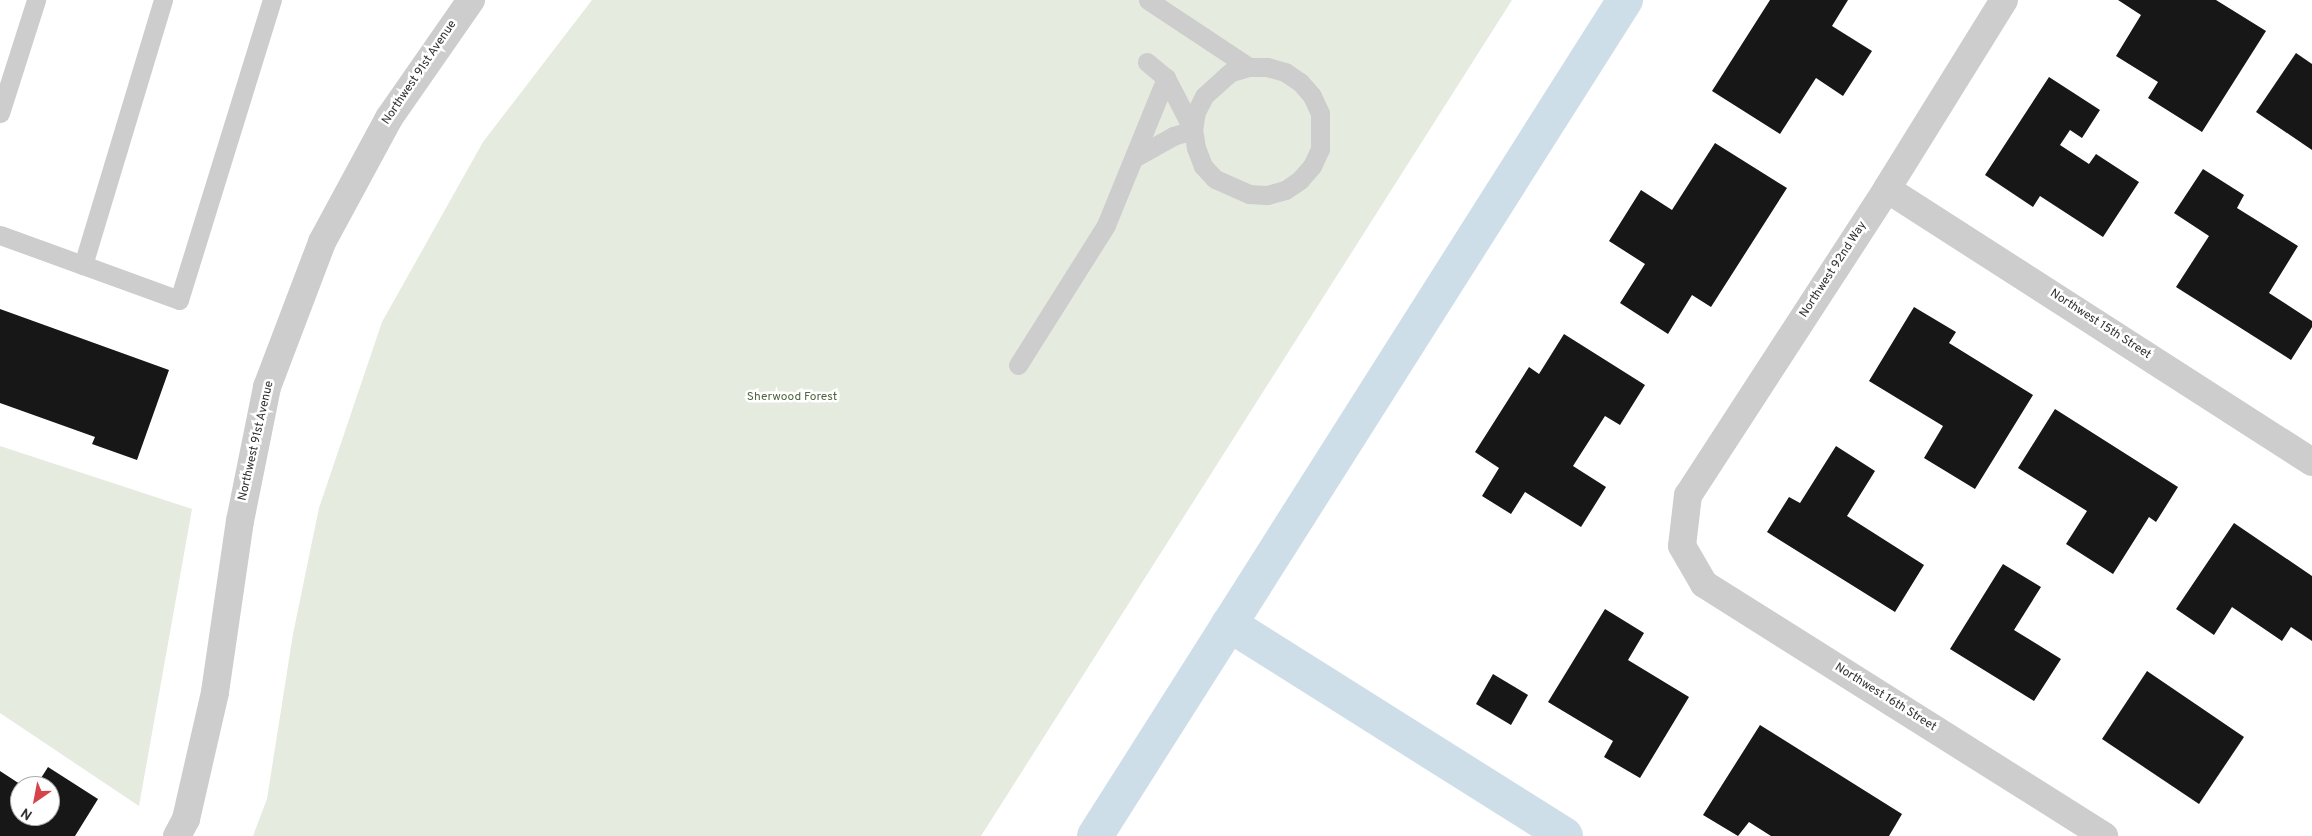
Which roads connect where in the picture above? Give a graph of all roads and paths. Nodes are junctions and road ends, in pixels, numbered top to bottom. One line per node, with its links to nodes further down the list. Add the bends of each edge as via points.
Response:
1 (36, 0): 10 (lane)
2 (163, 0): 15 (lane)
3 (272, 0): 15 (lane, via 180,300)
4 (471, 0): 19 (street, Northwest 91st Avenue, via 389,118 322,242 267,388 240,521 215,692 186,819)
5 (1148, 0): 8 (lane)
6 (2004, 0): 13 (street, Northwest 92nd Way)
7 (1147, 62): 9 (lane)
8 (1249, 67): 11 (lane, via 1231,72 1204,96 1196,112); 11 (lane, via 1267,66 1293,77 1312,96 1320,112 1320,149 1300,180 1267,195 1231,189 1215,180 1203,166)
9 (1166, 78): 11 (lane); 12 (lane)
10 (0, 113)
11 (1193, 130): 12 (lane, via 1173,136)
12 (1134, 158): 16 (lane, via 1106,224)
13 (1887, 189): 17 (street, Northwest 15th Street); 18 (street, Northwest 92nd Way, via 1688,495)
14 (0, 235): 15 (lane)
15 (83, 265)
16 (1018, 365)
17 (2312, 462)
18 (1682, 546): 20 (street, Northwest 16th Street, via 1704,584)
19 (178, 836)
20 (2104, 836)

